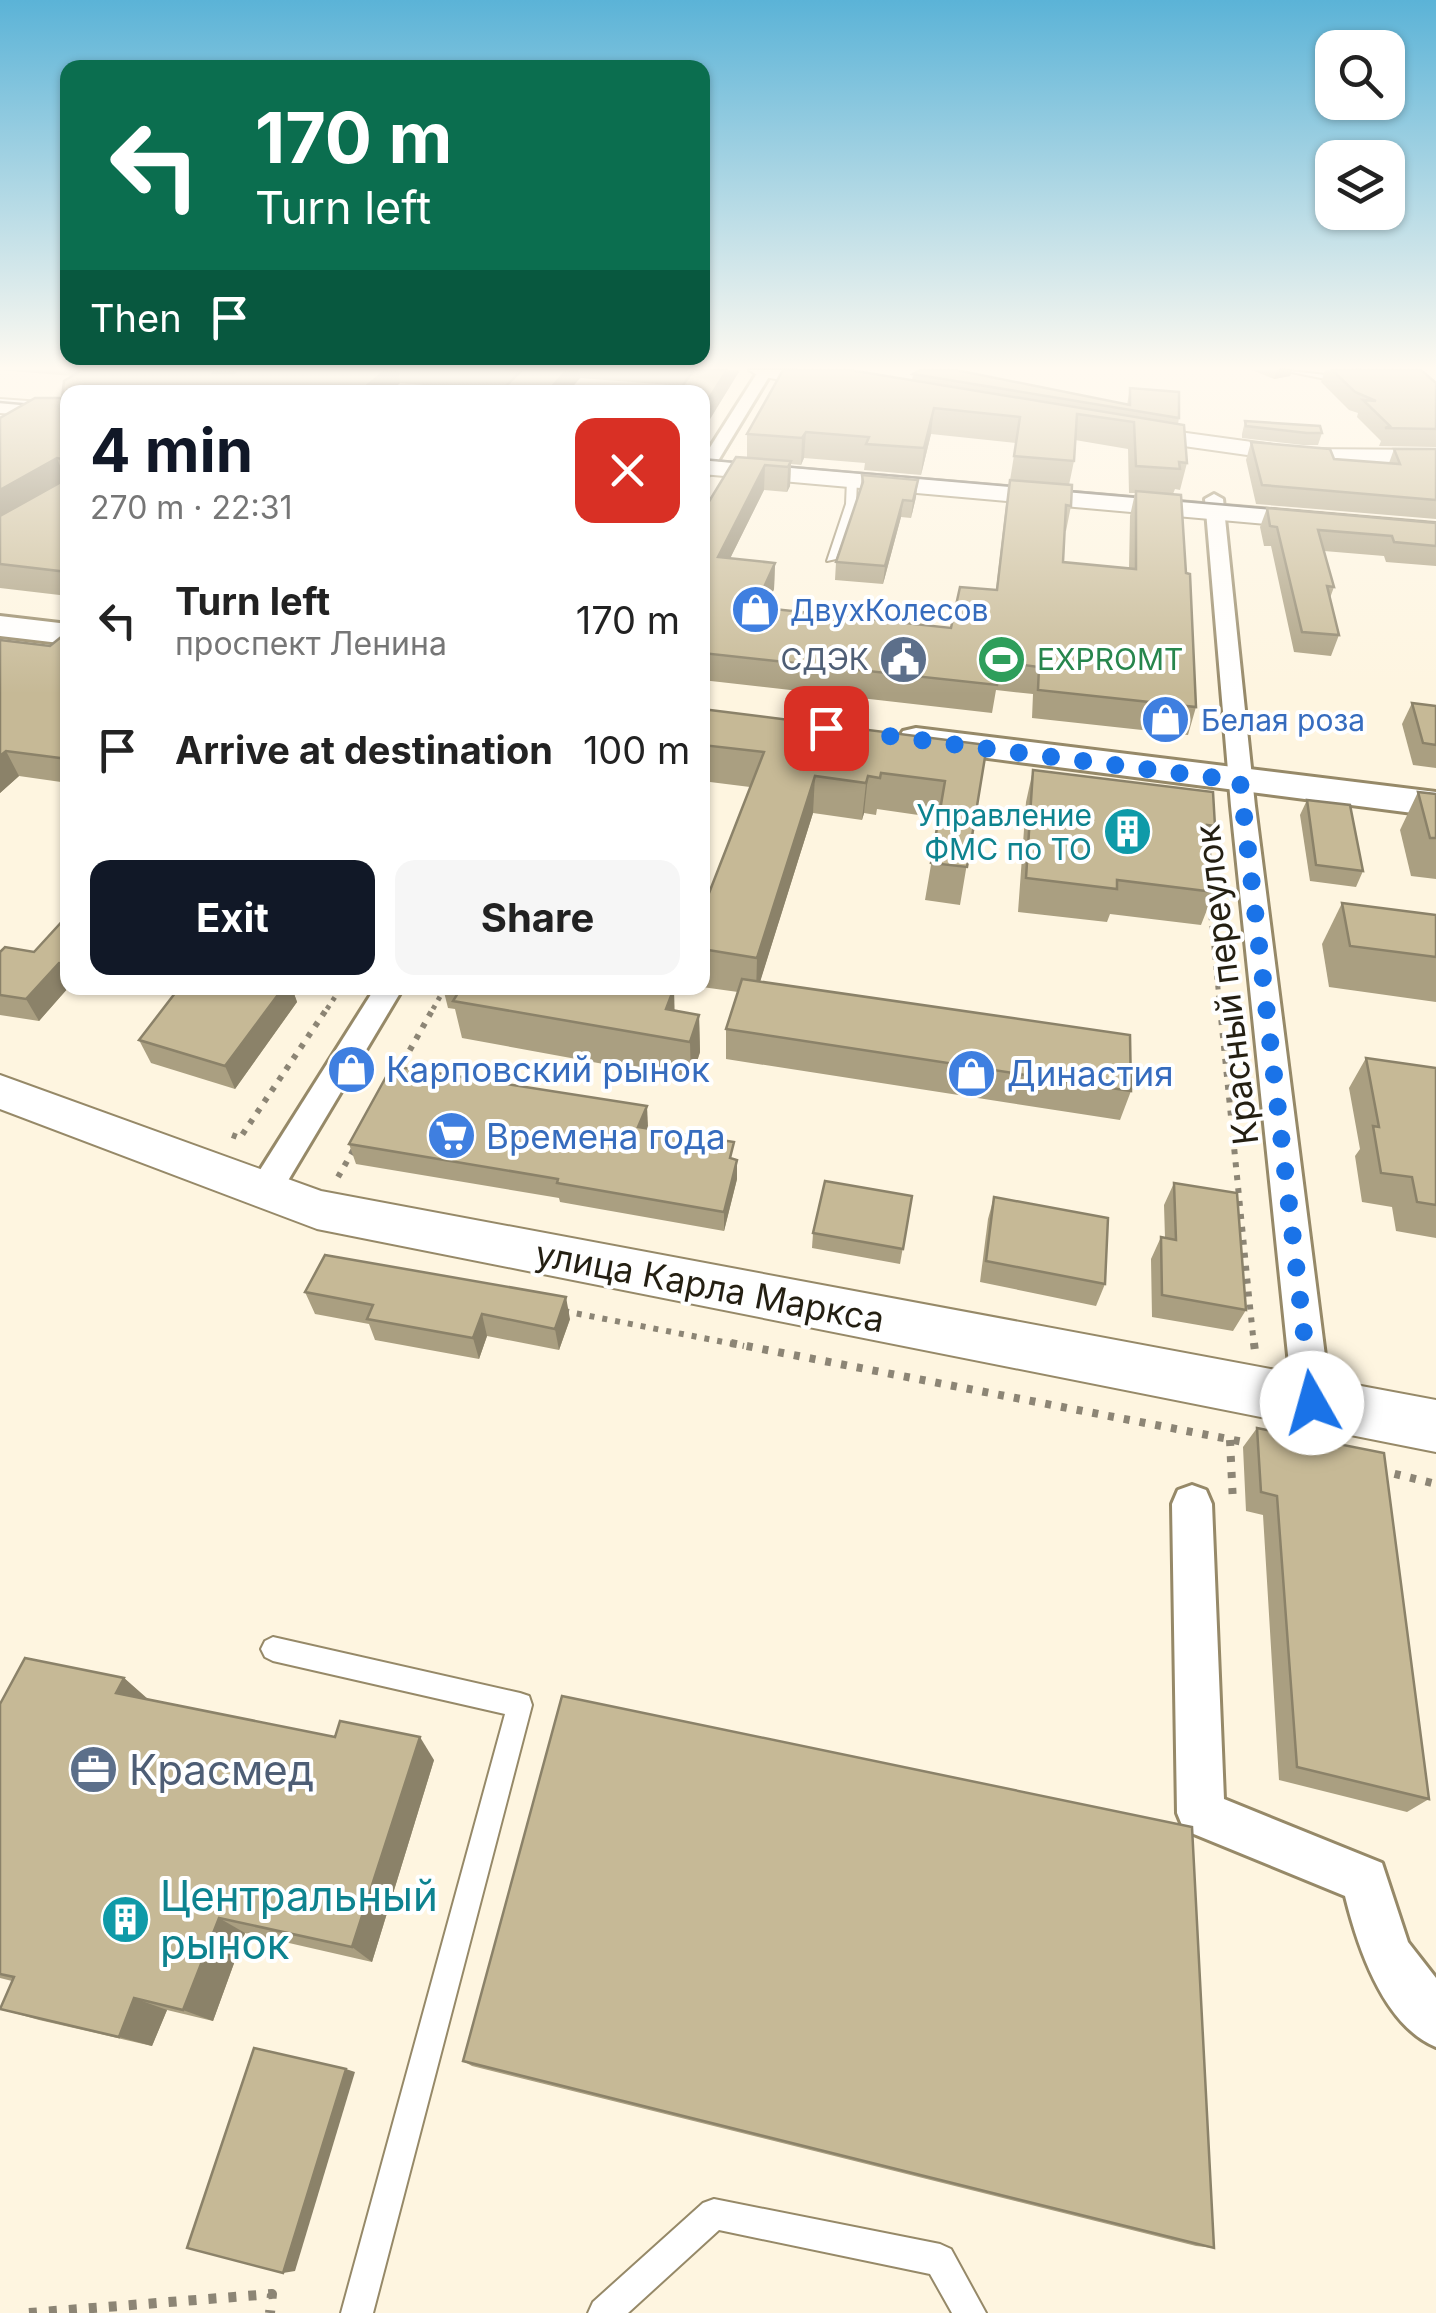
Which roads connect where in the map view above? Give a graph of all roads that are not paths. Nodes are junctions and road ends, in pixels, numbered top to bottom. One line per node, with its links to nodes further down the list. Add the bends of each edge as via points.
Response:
1 (833, 478): 3 (main road)
2 (878, 478): 4 (main road)
3 (852, 480): 4 (main road); 7 (lane)
4 (1214, 505): 5 (main road); 6 (main road); 11 (street, Красный переулок)
5 (1436, 519)
6 (1436, 532)
7 (831, 559)
8 (0, 626): 9 (main road)
9 (60, 633)
10 (889, 736): 11 (main road)
11 (1240, 781): 12 (main road); 16 (street, Красный переулок)
12 (1436, 804)
13 (384, 995): 15 (street)
14 (0, 1092): 15 (main road, улица Карла Маркса)
15 (265, 1190): 16 (main road, улица Карла Маркса, via 317,1210)
16 (1312, 1403): 17 (main road, улица Карла Маркса)
17 (1436, 1426)
18 (1192, 1504): 20 (street, via 1201,1813 1365,1880 1386,1955)
19 (273, 1649): 21 (lane, via 520,1705)
20 (1436, 2021)
21 (357, 2313)
22 (604, 2313): 23 (lane, via 714,2214 940,2260)
23 (970, 2313)

